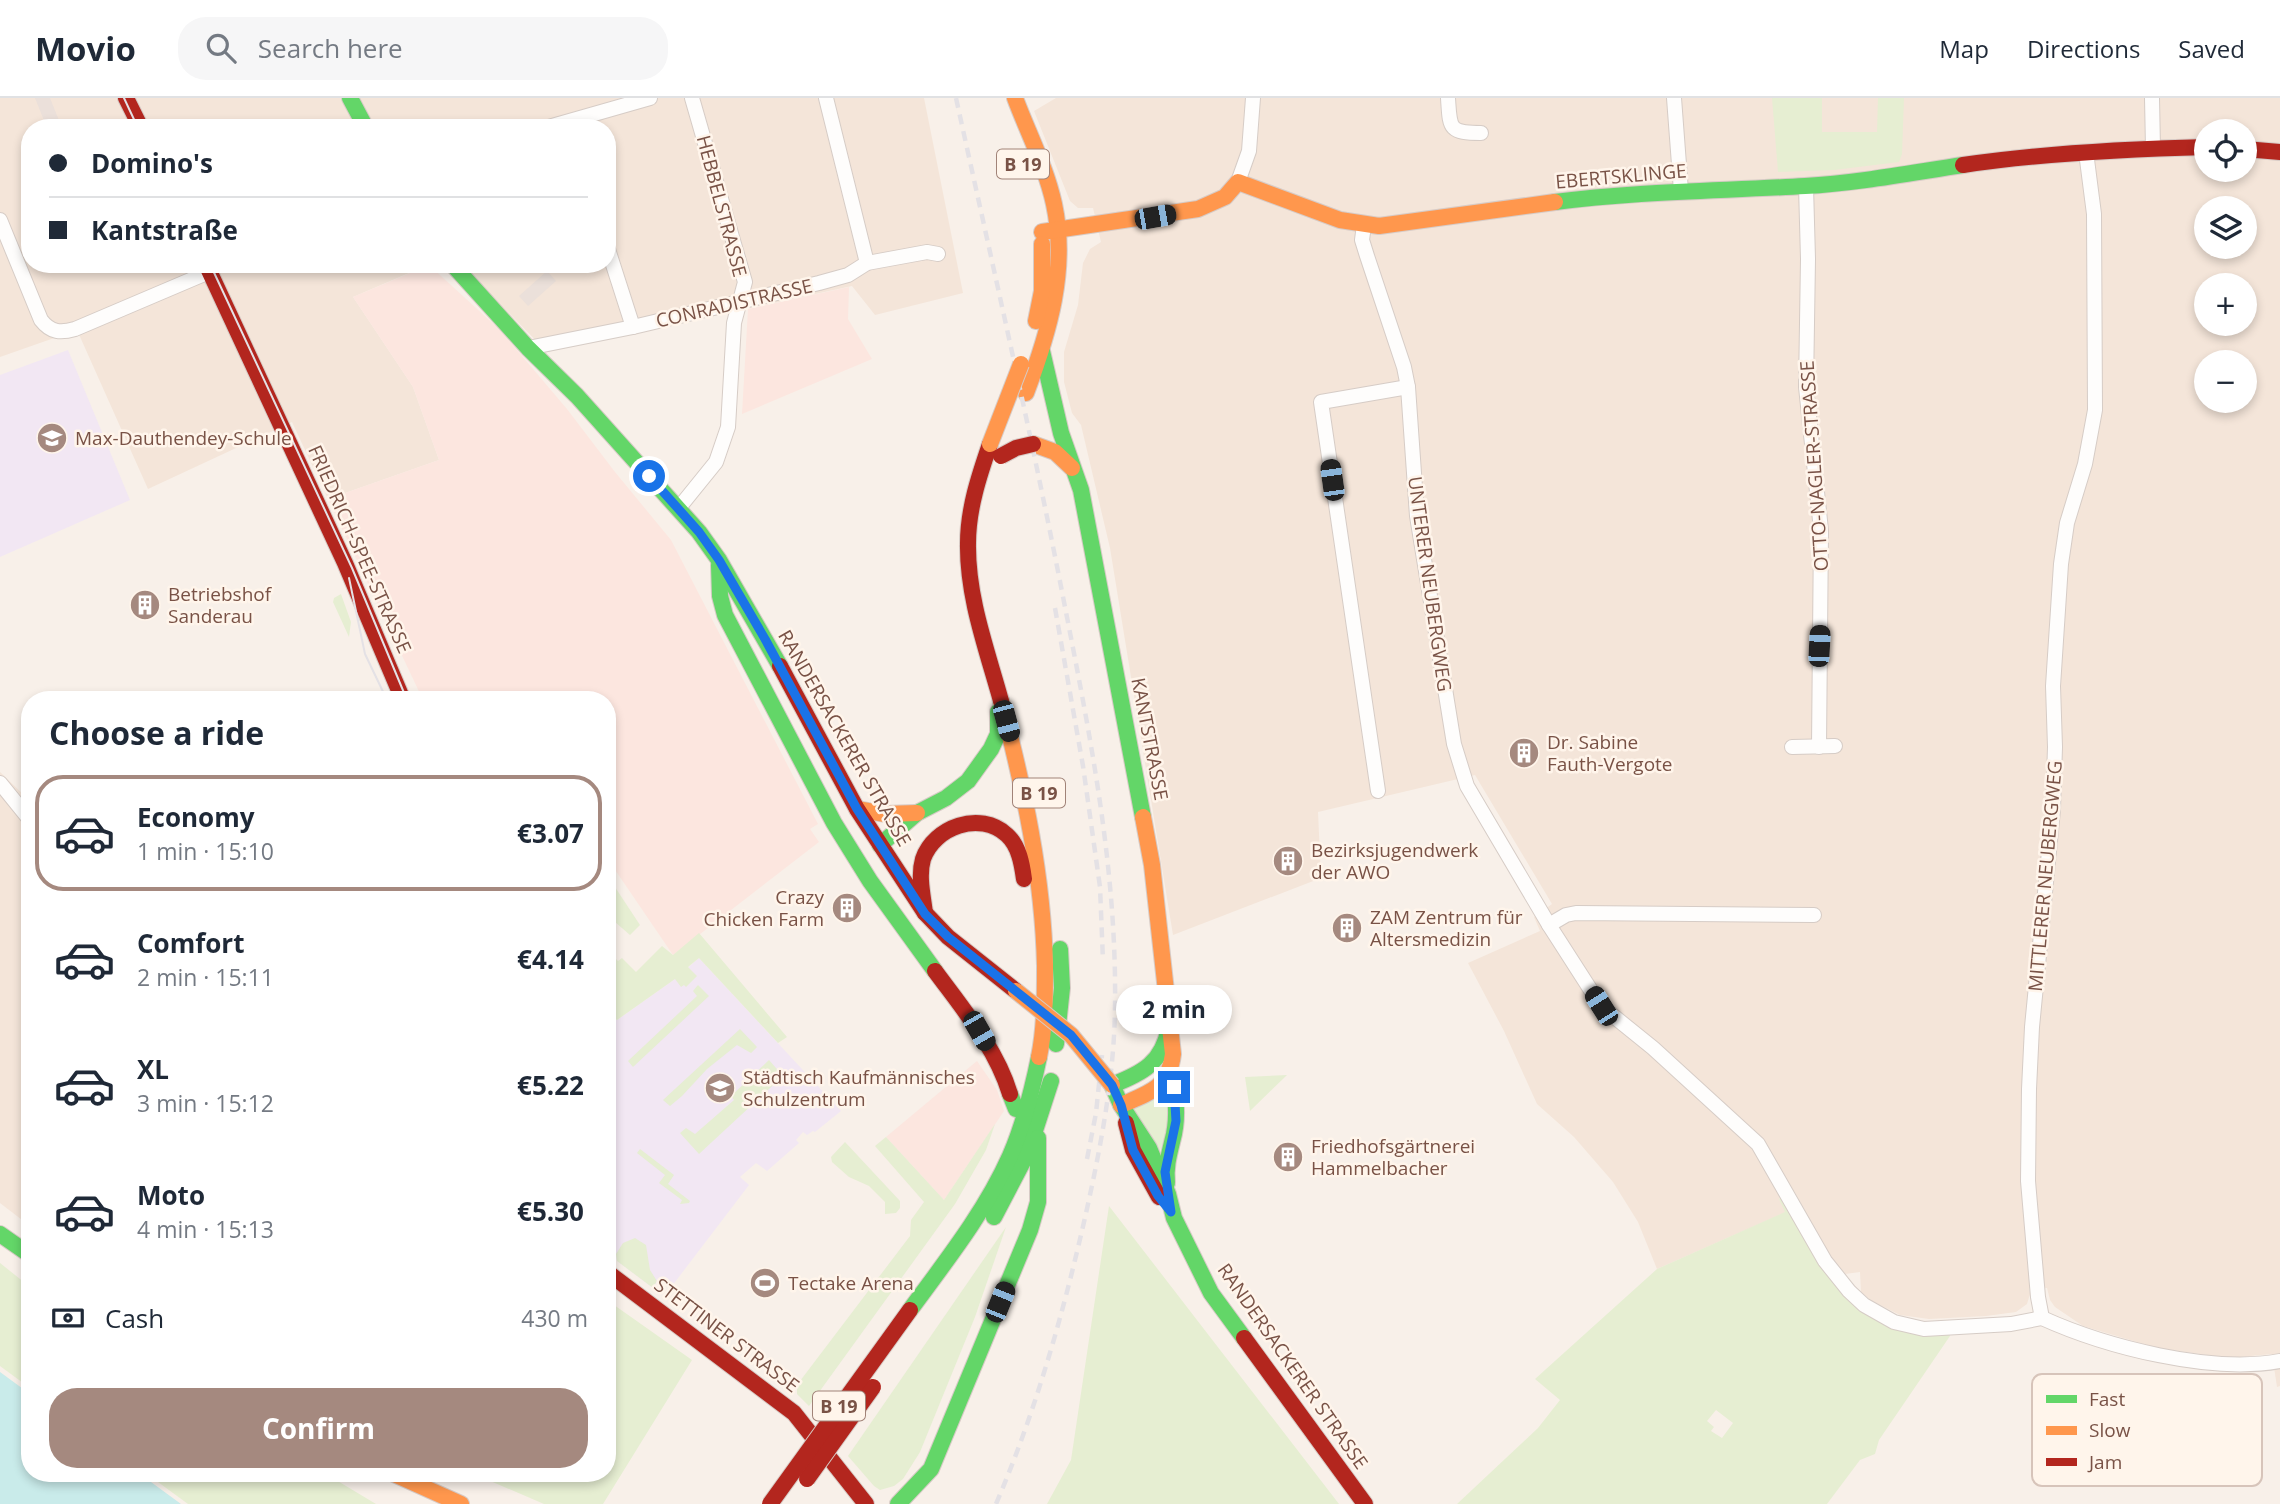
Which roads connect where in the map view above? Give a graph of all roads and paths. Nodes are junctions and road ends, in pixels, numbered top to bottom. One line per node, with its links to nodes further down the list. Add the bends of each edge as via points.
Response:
1 (126, 98): 12 (main road)
2 (350, 98): 13 (main road)
3 (650, 98): 14 (street)
4 (692, 98): 37 (street, HEBBELSTRASSE, via 745,282)
5 (826, 98): 30 (street)
6 (998, 98): 15 (main road, B 19)
7 (1015, 98): 28 (main road, B 19, via 1054,204)
8 (1253, 98): 22 (street, via 1249,151)
9 (1448, 98): 16 (street, via 1453,129)
10 (1674, 98): 24 (street)
11 (2152, 98): 18 (street)
12 (136, 119)
13 (361, 119)
14 (585, 119)
15 (1008, 124)
16 (1481, 133)
17 (2194, 147): 18 (main road, EBERTSKLINGE)
18 (2153, 148): 20 (main road, EBERTSKLINGE)
19 (2257, 150): 21 (main road)
20 (2086, 152): 23 (main road, EBERTSKLINGE, via 1974,162); 77 (street, MITTLERER NEUBERGWEG, via 2094,214 2095,410 2067,523 2059,589 2053,686 2054,802 2029,1088 2028,1181)
21 (2280, 152)
22 (1238, 182): 27 (main road, EBERTSKLINGE); 28 (main road, via 1225,198 1198,209)
23 (1806, 186): 24 (main road, EBERTSKLINGE); 54 (street, OTTO-NAGLER-STRASSE, via 1806,387 1821,530)
24 (1681, 191): 27 (main road, EBERTSKLINGE)
25 (1036, 198): 28 (main road, B 19)
26 (0, 220): 31 (street)
27 (1364, 225): 41 (street, UNTERER NEUBERGWEG, via 1362,240)
28 (1050, 231): 40 (main road, B 19, via 1058,289); 42 (main road, B 19, bridge, via 1037,317)
29 (938, 254): 30 (street, CONRADISTRASSE)
30 (867, 263): 37 (street, CONRADISTRASSE, via 848,275)
31 (21, 271)
32 (22, 273): 33 (street, via 41,320 53,330 65,331)
33 (197, 273)
34 (210, 273): 50 (main road, FRIEDRICH-SPEE-STRASSE)
35 (460, 273): 39 (main road, RANDERSACKERER STRASSE)
36 (615, 273): 38 (street)
37 (740, 303): 38 (street, CONRADISTRASSE); 44 (street, HEBBELSTRASSE, via 734,323 728,427 716,462)
38 (632, 327): 39 (street, CONRADISTRASSE)
39 (528, 348): 44 (main road, RANDERSACKERER STRASSE)
40 (1042, 351): 42 (main road, B 19); 43 (main road, KANTSTRASSE)
41 (1408, 387): 56 (street, via 1321,402); 63 (street, UNTERER NEUBERGWEG, via 1417,516 1454,744 1467,786)
42 (997, 454): 43 (main road, bridge, via 1033,444 1048,447); 45 (main road, B 19, via 984,521); 51 (main road, B 19, via 978,476 968,556 974,600)
43 (1075, 472): 64 (main road, KANTSTRASSE, via 1152,865)
44 (678, 509): 46 (main road, RANDERSACKERER STRASSE)
45 (984, 559)
46 (719, 560): 58 (main road, RANDERSACKERER STRASSE); 67 (main road, via 725,615 818,795 870,881 979,1031)
47 (986, 580): 48 (main road)
48 (995, 623)
49 (1005, 657): 69 (main road, B 19, via 1038,792 1058,922 1062,988 1052,1073)
50 (399, 691)
51 (999, 695): 59 (main road, via 998,734 980,767 946,798); 70 (main road, B 19, via 1028,818 1045,976 1041,1052 1024,1122)
52 (1835, 746): 54 (street)
53 (1792, 747): 54 (street)
54 (1819, 747)
55 (0, 783): 57 (street)
56 (1378, 791)
57 (21, 809)
58 (857, 809): 59 (main road); 60 (main road, RANDERSACKERER STRASSE)
59 (917, 813): 60 (main road)
60 (880, 845): 61 (main road, RANDERSACKERER STRASSE)
61 (925, 914): 66 (main road, RANDERSACKERER STRASSE, bridge, via 1071,1035); 67 (main road, via 923,858 942,832 972,823 992,825 1006,834 1017,848 1023,871 1031,946 1026,1054)
62 (1814, 915): 63 (street, via 1576,913)
63 (1549, 925): 77 (street, UNTERER NEUBERGWEG, via 1601,1006 1758,1144 1825,1261 1864,1306 1894,1322 1924,1329)
64 (1170, 1016): 65 (main road, KANTSTRASSE); 66 (main road, KANTSTRASSE, via 1168,1033 1152,1064 1138,1076)
65 (1171, 1074): 68 (main road); 71 (main road, KANTSTRASSE, via 1176,1105 1165,1172)
66 (1112, 1085): 68 (main road, RANDERSACKERER STRASSE)
67 (1013, 1101): 70 (main road, via 1016,1127)
68 (1121, 1105): 71 (main road, RANDERSACKERER STRASSE, via 1149,1149); 72 (main road, RANDERSACKERER STRASSE, via 1133,1150)
69 (1038, 1128): 76 (main road, B 19, via 1012,1187 984,1233); 84 (main road, via 1038,1202 1030,1230 931,1469)
70 (1011, 1153): 76 (main road, B 19, via 976,1220)
71 (1168, 1194): 72 (main road, RANDERSACKERER STRASSE)
72 (1171, 1212): 85 (main road, RANDERSACKERER STRASSE, via 1211,1293)
73 (0, 1234): 74 (main road)
74 (21, 1249)
75 (616, 1279): 83 (main road, STETTINER STRASSE, via 794,1413)
76 (917, 1313): 81 (main road, B 19, bridge); 82 (main road, B 19, bridge)
77 (2042, 1318): 78 (street, via 2093,1339 2156,1354 2217,1364)
78 (2280, 1361)
79 (412, 1482): 80 (main road)
80 (461, 1504)
81 (770, 1504)
82 (789, 1504)
83 (866, 1504)
84 (898, 1504)
85 (1365, 1504)

